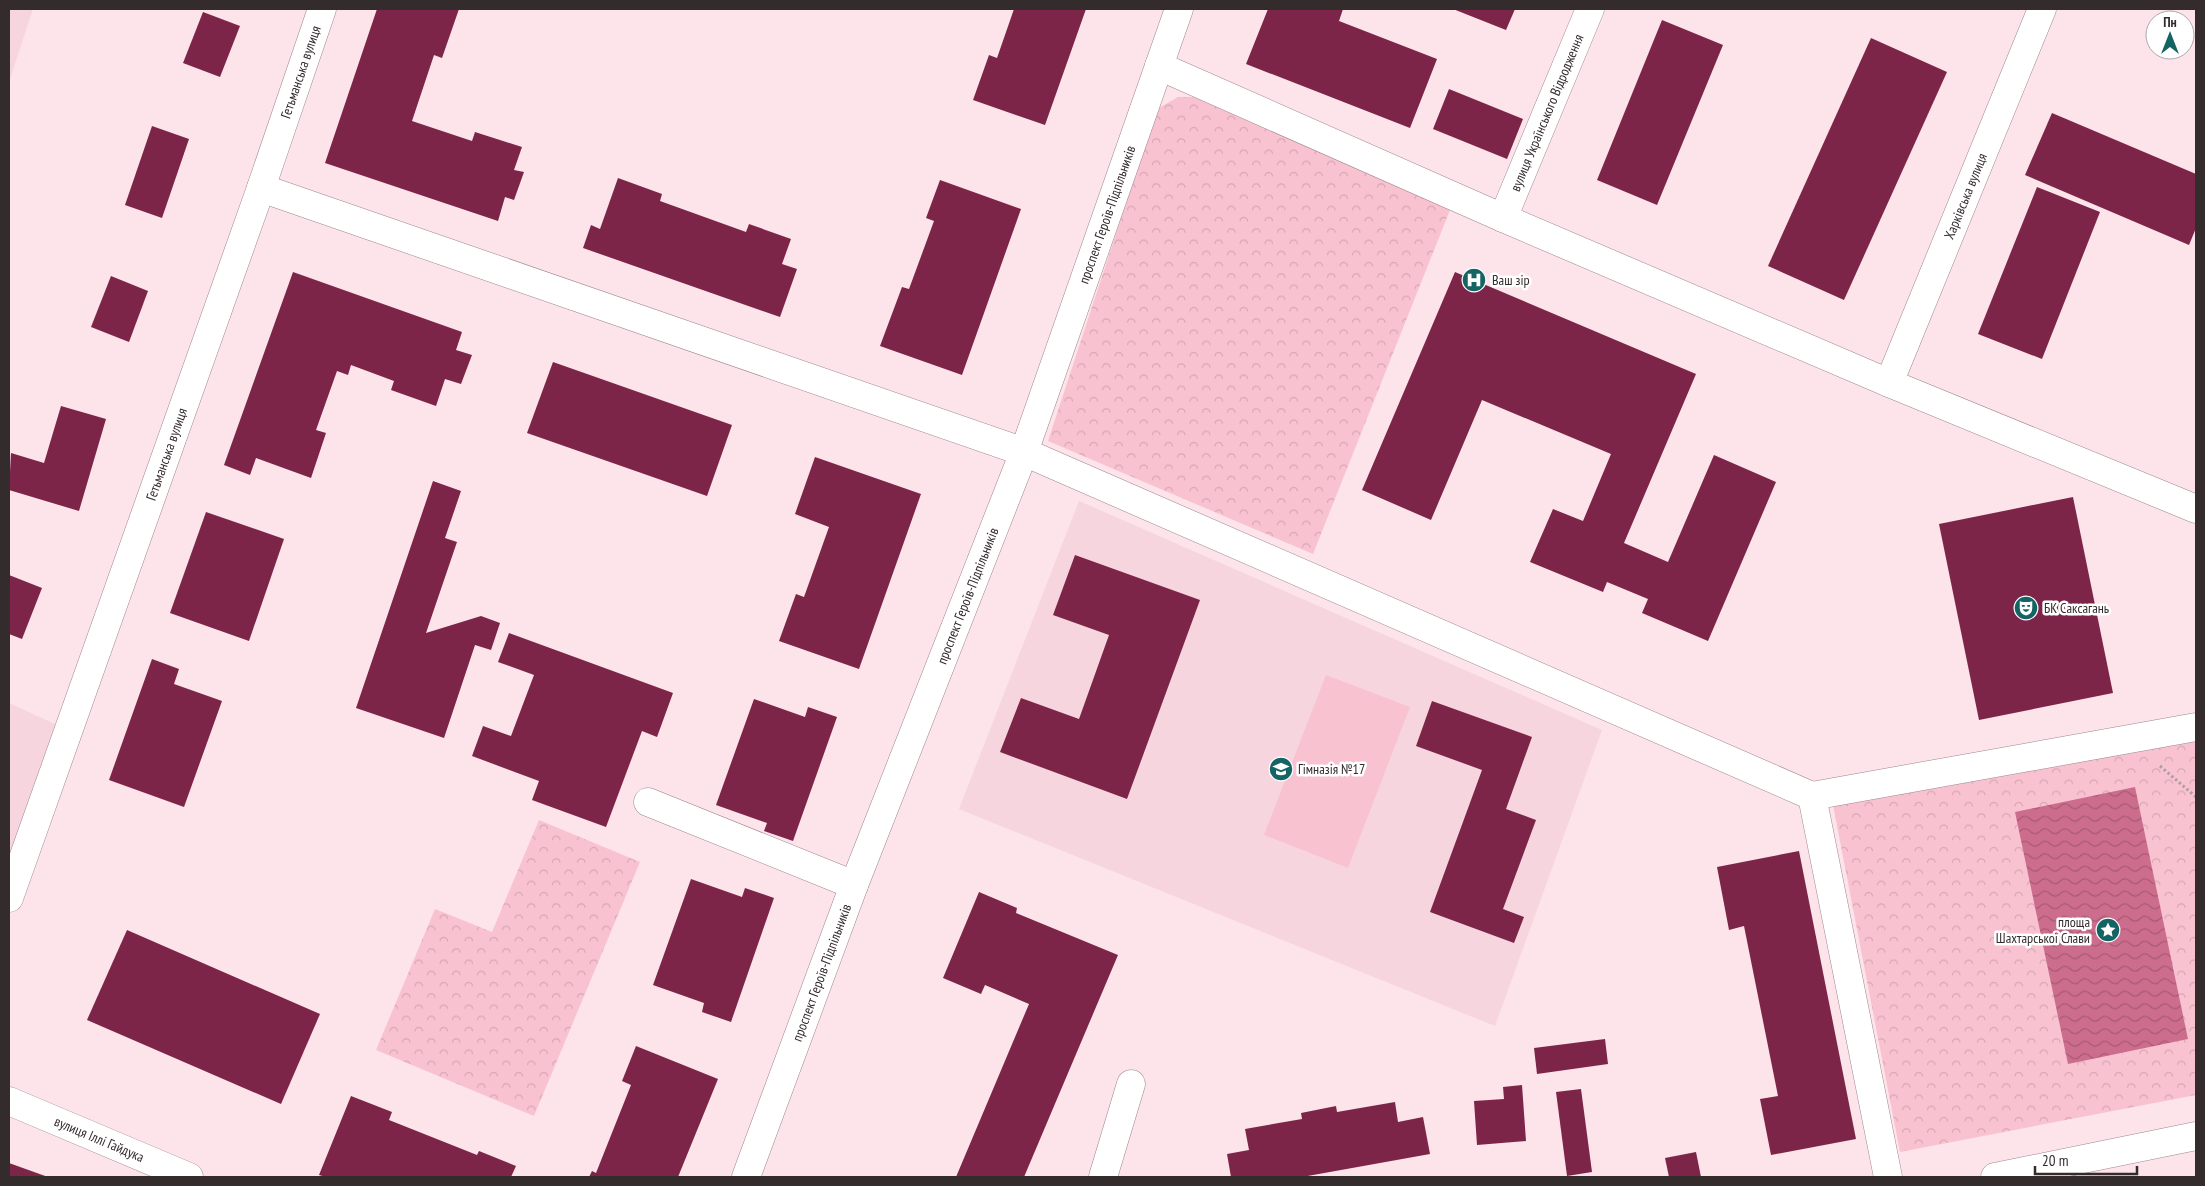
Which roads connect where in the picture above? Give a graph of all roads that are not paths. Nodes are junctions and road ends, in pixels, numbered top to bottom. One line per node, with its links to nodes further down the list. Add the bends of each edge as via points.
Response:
1 (322, 9): 6 (street, Гетьманська вулиця)
2 (1179, 9): 5 (street, проспект Героїв-Підпільників)
3 (1590, 9): 7 (street, вулиця Українського Відродження)
4 (2042, 9): 8 (street, Харківська вулиця)
5 (1159, 66): 7 (street); 9 (street, проспект Героїв-Підпільників)
6 (261, 188): 9 (street); 15 (street, Гетьманська вулиця)
7 (1503, 218): 8 (street)
8 (1889, 383): 10 (street)
9 (1024, 452): 12 (street); 14 (street, проспект Героїв-Підпільників)
10 (2196, 509)
11 (2196, 728): 12 (street)
12 (1812, 796): 22 (street)
13 (648, 802): 14 (street)
14 (854, 886): 20 (street, проспект Героїв-Підпільників)
15 (9, 898)
16 (1131, 1084): 21 (street)
17 (9, 1101): 19 (street, вулиця Іллі Гайдука)
18 (2196, 1136): 23 (street)
19 (178, 1175)
20 (746, 1177)
21 (1103, 1177)
22 (1888, 1177)
23 (1995, 1177)

